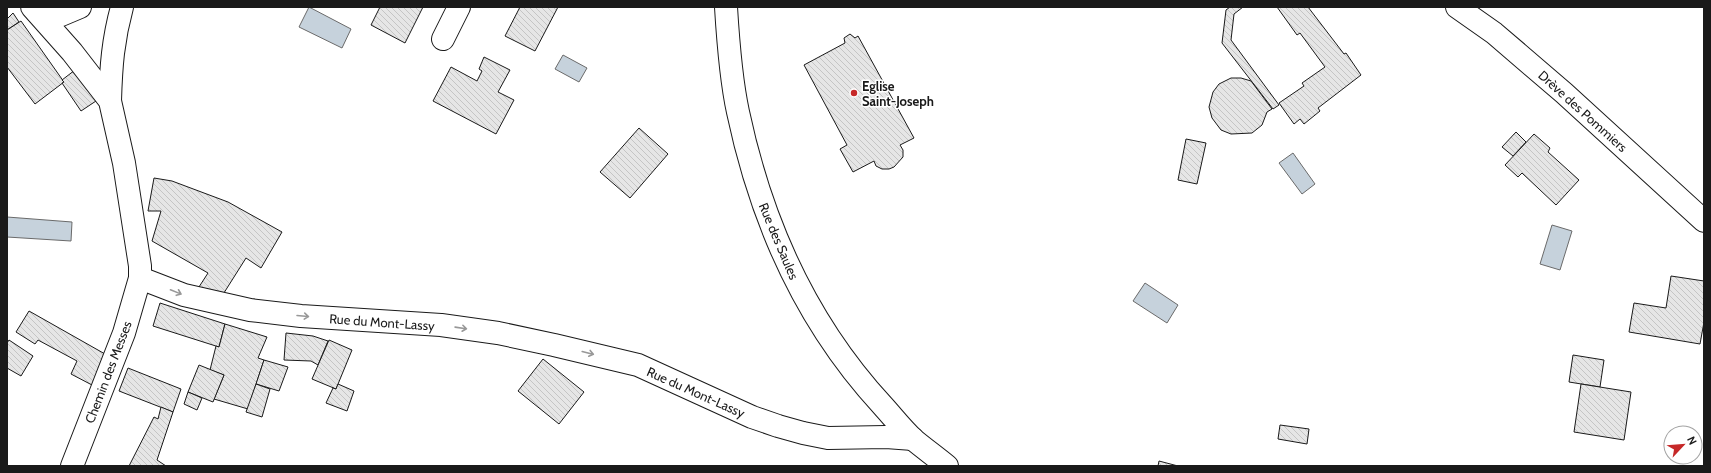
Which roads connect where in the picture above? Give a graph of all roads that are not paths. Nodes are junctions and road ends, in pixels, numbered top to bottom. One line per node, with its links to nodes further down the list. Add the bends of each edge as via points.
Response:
1 (80, 7): 6 (street, via 61,15)
2 (122, 7): 8 (street, via 112,54)
3 (459, 7): 7 (street)
4 (726, 7): 11 (street, Rue des Saules, via 738,112 760,195 777,240 806,300 848,366)
5 (1457, 7): 9 (street, Drève des Pommiers, via 1506,43)
6 (34, 9): 8 (street)
7 (443, 39)
8 (110, 101): 10 (street, via 124,163 136,234)
9 (1704, 221)
10 (140, 278): 11 (street, Rue du Mont-Lassy, one-way to 11, via 184,295 250,310 441,325 547,343 638,365 752,417 797,431 828,438); 12 (street, Chemin des Messes, via 124,333)
11 (913, 439): 13 (street, Rue des Saules)
12 (72, 466)
13 (947, 466)

